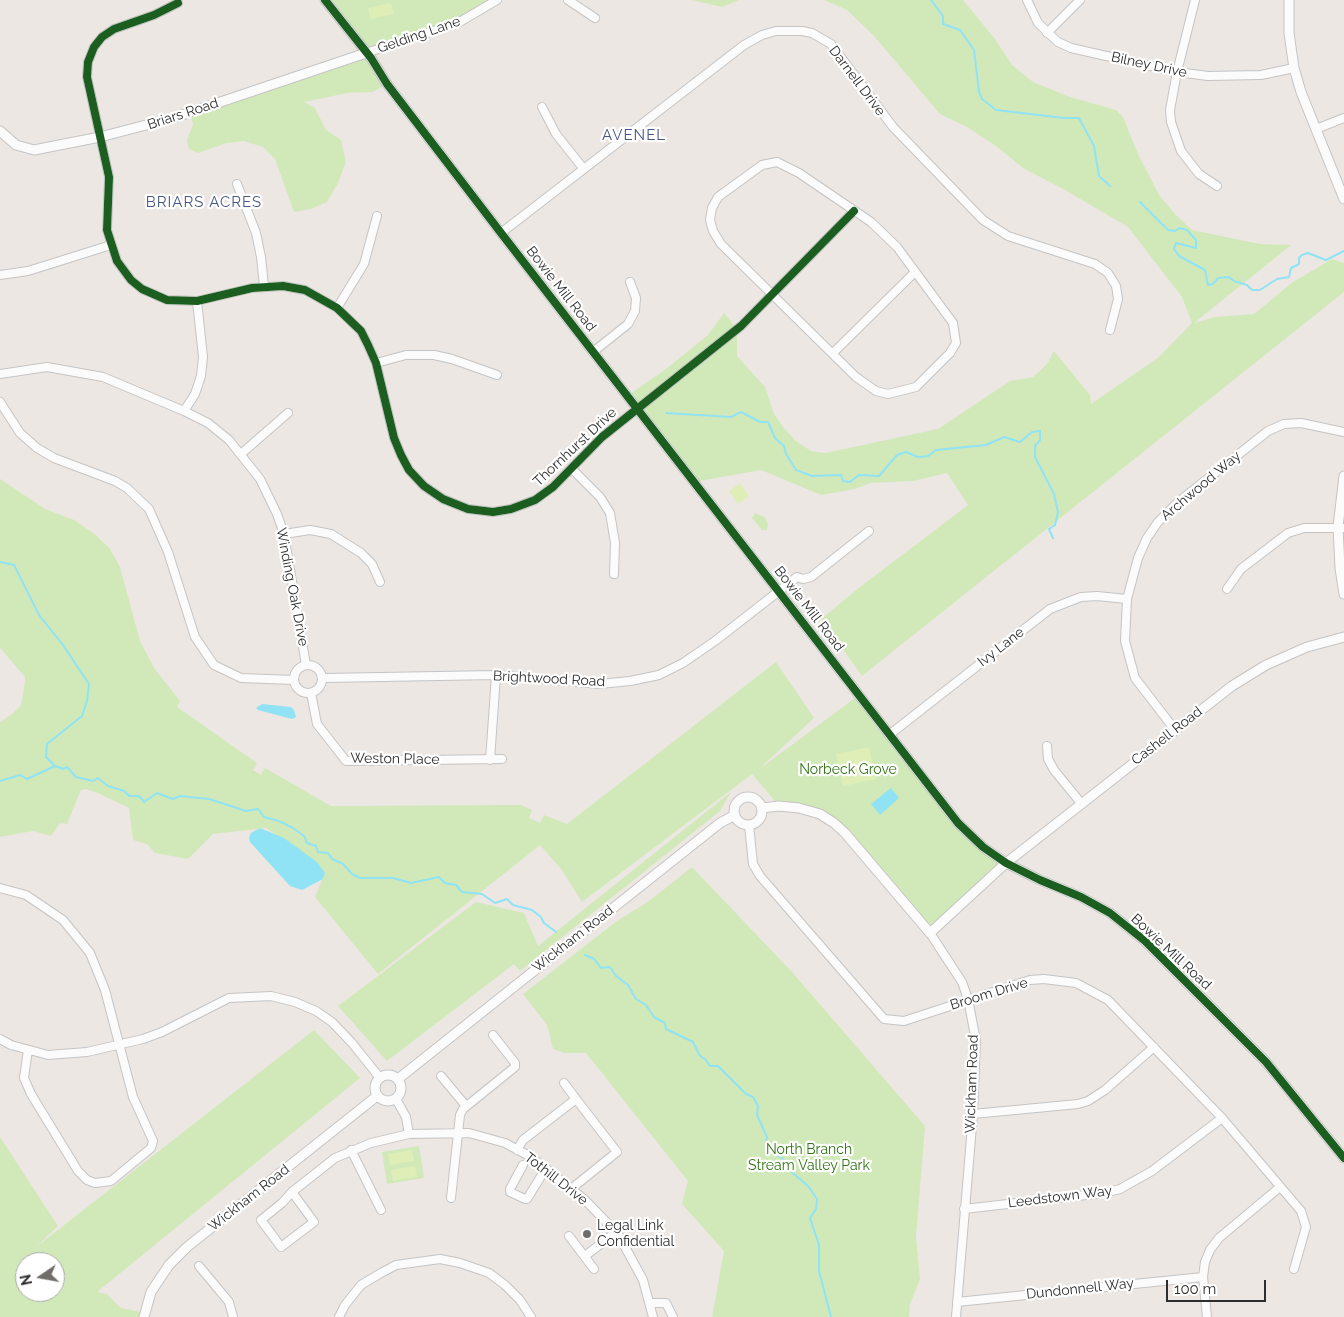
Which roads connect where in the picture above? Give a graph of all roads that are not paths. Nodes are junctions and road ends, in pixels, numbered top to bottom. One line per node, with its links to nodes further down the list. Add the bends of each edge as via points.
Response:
1 (325, 0): 11 (street, Bowie Mill Road)
2 (497, 0): 11 (street, Gelding Lane, via 458,23)
3 (568, 0): 9 (street)
4 (1027, 0): 10 (street, Bilney Drive, via 1038,23)
5 (1080, 0): 10 (street)
6 (1195, 0): 13 (street)
7 (1289, 0): 12 (street)
8 (178, 3): 18 (street, Thornhurst Drive, via 114,29 94,47 87,77)
9 (595, 18)
10 (1047, 33): 13 (street, Bilney Drive, via 1071,48)
11 (366, 53): 18 (street, Briars Road, via 172,118); 25 (street, Bowie Mill Road)
12 (1294, 68): 13 (street, Bilney Drive, via 1229,77); 16 (street)
13 (1177, 72): 21 (street, via 1170,110 1175,140 1191,166)
14 (542, 107): 19 (street, via 556,134)
15 (1344, 118): 16 (street)
16 (1316, 129): 22 (street)
17 (0, 131): 18 (street, Briars Road, via 16,145 34,150)
18 (100, 137): 26 (street, Thornhurst Drive, via 109,177 107,222)
19 (583, 168): 25 (street, Darnell Drive); 34 (street, Darnell Drive, via 752,40 776,30 812,33 831,44 893,127 983,220 1008,236 1094,264 1108,273 1116,286 1118,300)
20 (236, 184): 30 (street, via 256,233)
21 (1217, 186)
22 (1344, 200)
23 (854, 211): 27 (street, via 897,247); 31 (street, Thornhurst Drive); 31 (street, via 799,173 777,162 762,165 718,197 710,220 713,231 721,244)
24 (377, 216): 33 (street, via 364,264)
25 (501, 233): 35 (street, Bowie Mill Road)
26 (111, 245): 28 (street, via 28,271); 32 (street, Thornhurst Drive, via 122,269 142,289 167,300)
27 (915, 272): 36 (street); 36 (street, via 953,323 956,343 944,361 916,387 888,394 863,382)
28 (0, 275)
29 (630, 282): 35 (street, via 636,298 635,311 628,324)
30 (264, 286): 32 (street, Thornhurst Drive); 33 (street, Thornhurst Drive, via 305,290)
31 (774, 294): 36 (street); 41 (street, Thornhurst Drive, via 741,326)
32 (197, 301): 42 (street, via 203,357 195,394)
33 (338, 308): 37 (street, Thornhurst Drive, via 361,331)
34 (1110, 330)
35 (593, 352): 41 (street, Bowie Mill Road)
36 (833, 353)
37 (376, 363): 39 (street, via 406,355 434,355); 46 (street, Thornhurst Drive, via 400,456 424,486 443,499 480,511 511,509 534,500)
38 (0, 374): 42 (street, Winding Oak Drive, via 47,366 83,372 103,377)
39 (497, 376)
40 (0, 402): 61 (street, via 20,433 37,448 54,458 115,481 149,509 168,552 195,637 214,665 241,678)
41 (636, 408): 46 (street, Thornhurst Drive); 54 (street, Bowie Mill Road)
42 (184, 411): 45 (street, Winding Oak Drive, via 208,424)
43 (288, 413): 45 (street)
44 (1344, 432): 56 (street, Archwood Way, via 1301,423 1284,424 1268,431 1176,503 1158,522 1138,558)
45 (242, 453): 50 (street, Winding Oak Drive, via 270,496)
46 (572, 469): 51 (street, via 600,497 610,513 615,543)
47 (1344, 476): 48 (street)
48 (1341, 528): 53 (street, via 1304,528 1288,533 1241,569); 55 (street, via 1340,568)
49 (869, 530): 54 (street, Brightwood Road, via 811,577 797,577)
50 (284, 534): 52 (street, via 310,530 331,534 361,553 372,564); 58 (street, Winding Oak Drive)
51 (614, 574)
52 (380, 582)
53 (1226, 589)
54 (779, 591): 59 (street, Brightwood Road, via 715,641 659,675 600,684); 64 (street, Bowie Mill Road)
55 (1344, 594)
56 (1127, 599): 63 (street, Archwood Way, via 1125,641 1130,665 1143,689); 64 (street, Ivy Lane, via 1081,597 1050,609)
57 (1344, 637): 63 (street, Cashell Road, via 1307,646 1266,665 1232,686)
58 (306, 665): 60 (street, via 316,667); 61 (street, via 297,670)
59 (496, 675): 60 (street, Brightwood Road); 67 (street)
60 (322, 678): 62 (street, via 321,686)
61 (294, 680): 62 (street, via 300,691)
62 (311, 693): 67 (street, Weston Place, via 317,724 346,761)
63 (1175, 730): 68 (street, Cashell Road)
64 (889, 735): 72 (street, Bowie Mill Road, via 958,823 983,848)
65 (1047, 746): 68 (street, via 1048,759 1054,770)
66 (502, 759): 67 (street, Weston Place)
67 (490, 760)
68 (1081, 803): 72 (street, Cashell Road)
69 (762, 808): 70 (street, via 757,800 744,797 737,802); 71 (street, via 759,819); 74 (street, Wickham Road, via 799,808 820,814 834,823)
70 (735, 815): 71 (street, via 742,823); 85 (street, Wickham Road, via 720,823 645,883 640,882 631,894)
71 (750, 824): 77 (street, Broom Drive, via 753,864 760,876 884,1019 904,1020)
72 (1006, 863): 75 (street, Cashell Road); 97 (street, Bowie Mill Road, via 1110,913 1145,941 1266,1062)
73 (0, 888): 80 (street, via 26,895 64,920 90,954 105,990)
74 (918, 920): 75 (street, via 928,923); 76 (street, Wickham Road)
75 (944, 920): 76 (street, Cashell Road)
76 (930, 933): 77 (street, Wickham Road, via 958,973)
77 (968, 999): 81 (street, Broom Drive, via 1030,980 1076,983 1108,1000); 91 (street, Wickham Road, via 976,1041)
78 (493, 1035): 90 (street, via 515,1067)
79 (0, 1039): 82 (street)
80 (118, 1043): 82 (street, via 87,1052 48,1055); 82 (street, via 133,1097 153,1141 152,1148 110,1181 102,1183 87,1180 78,1171 31,1094 24,1078); 84 (street, via 162,1032 229,998 271,996 295,1002 332,1022)
81 (1154, 1047): 91 (street, via 1088,1101); 92 (street, Broom Drive)
82 (28, 1050)
83 (441, 1076): 90 (street)
84 (380, 1078): 85 (street, via 389,1075); 87 (street, via 375,1086)
85 (398, 1079): 88 (street, via 401,1092)
86 (564, 1083): 89 (street)
87 (377, 1096): 88 (street, via 388,1102); 115 (street, Wickham Road, via 187,1247 151,1292)
88 (396, 1099): 94 (street, via 406,1117)
89 (576, 1099): 96 (street, via 523,1140); 101 (street, via 617,1152)
90 (466, 1106): 93 (street, via 460,1115)
91 (973, 1114): 104 (street, Wickham Road)
92 (1222, 1118): 100 (street, Broom Drive); 104 (street, Leedstown Way, via 1152,1171 1120,1189)
93 (458, 1133): 94 (street, Tothill Drive); 96 (street, Tothill Drive, via 488,1138); 103 (street)
94 (409, 1134): 95 (street, Tothill Drive)
95 (351, 1150): 102 (street, Tothill Drive, via 335,1158); 105 (street)
96 (517, 1150): 99 (street, Tothill Drive)
97 (1344, 1158)
98 (523, 1166): 99 (street, via 510,1192 525,1199)
99 (546, 1168): 101 (street, Tothill Drive)
100 (1280, 1187): 111 (street, Broom Drive, via 1301,1211 1306,1223); 112 (street, via 1219,1238 1207,1256)
101 (571, 1189): 106 (street, Tothill Drive)
102 (292, 1192): 102 (street, Tothill Drive, via 314,1222 282,1247 261,1220)
103 (451, 1198)
104 (964, 1209): 113 (street, Wickham Road)
105 (381, 1210)
106 (616, 1232): 108 (street); 114 (street, Tothill Drive, via 643,1280)
107 (569, 1236): 108 (street)
108 (585, 1256): 110 (street)
109 (199, 1266): 116 (street, via 229,1302)
110 (594, 1269)
111 (1294, 1269)
112 (1203, 1277): 113 (street, Dundonnell Way); 122 (street)
113 (957, 1302): 121 (street, Wickham Road)
114 (650, 1303): 119 (street, Tothill Drive); 120 (street, via 666,1303)
115 (144, 1317)
116 (233, 1317)
117 (339, 1317): 118 (street, via 344,1305 361,1285 381,1273 396,1265 440,1259 490,1273 520,1300)
118 (531, 1317)
119 (653, 1317)
120 (673, 1317)
121 (956, 1317)
122 (1207, 1317)

